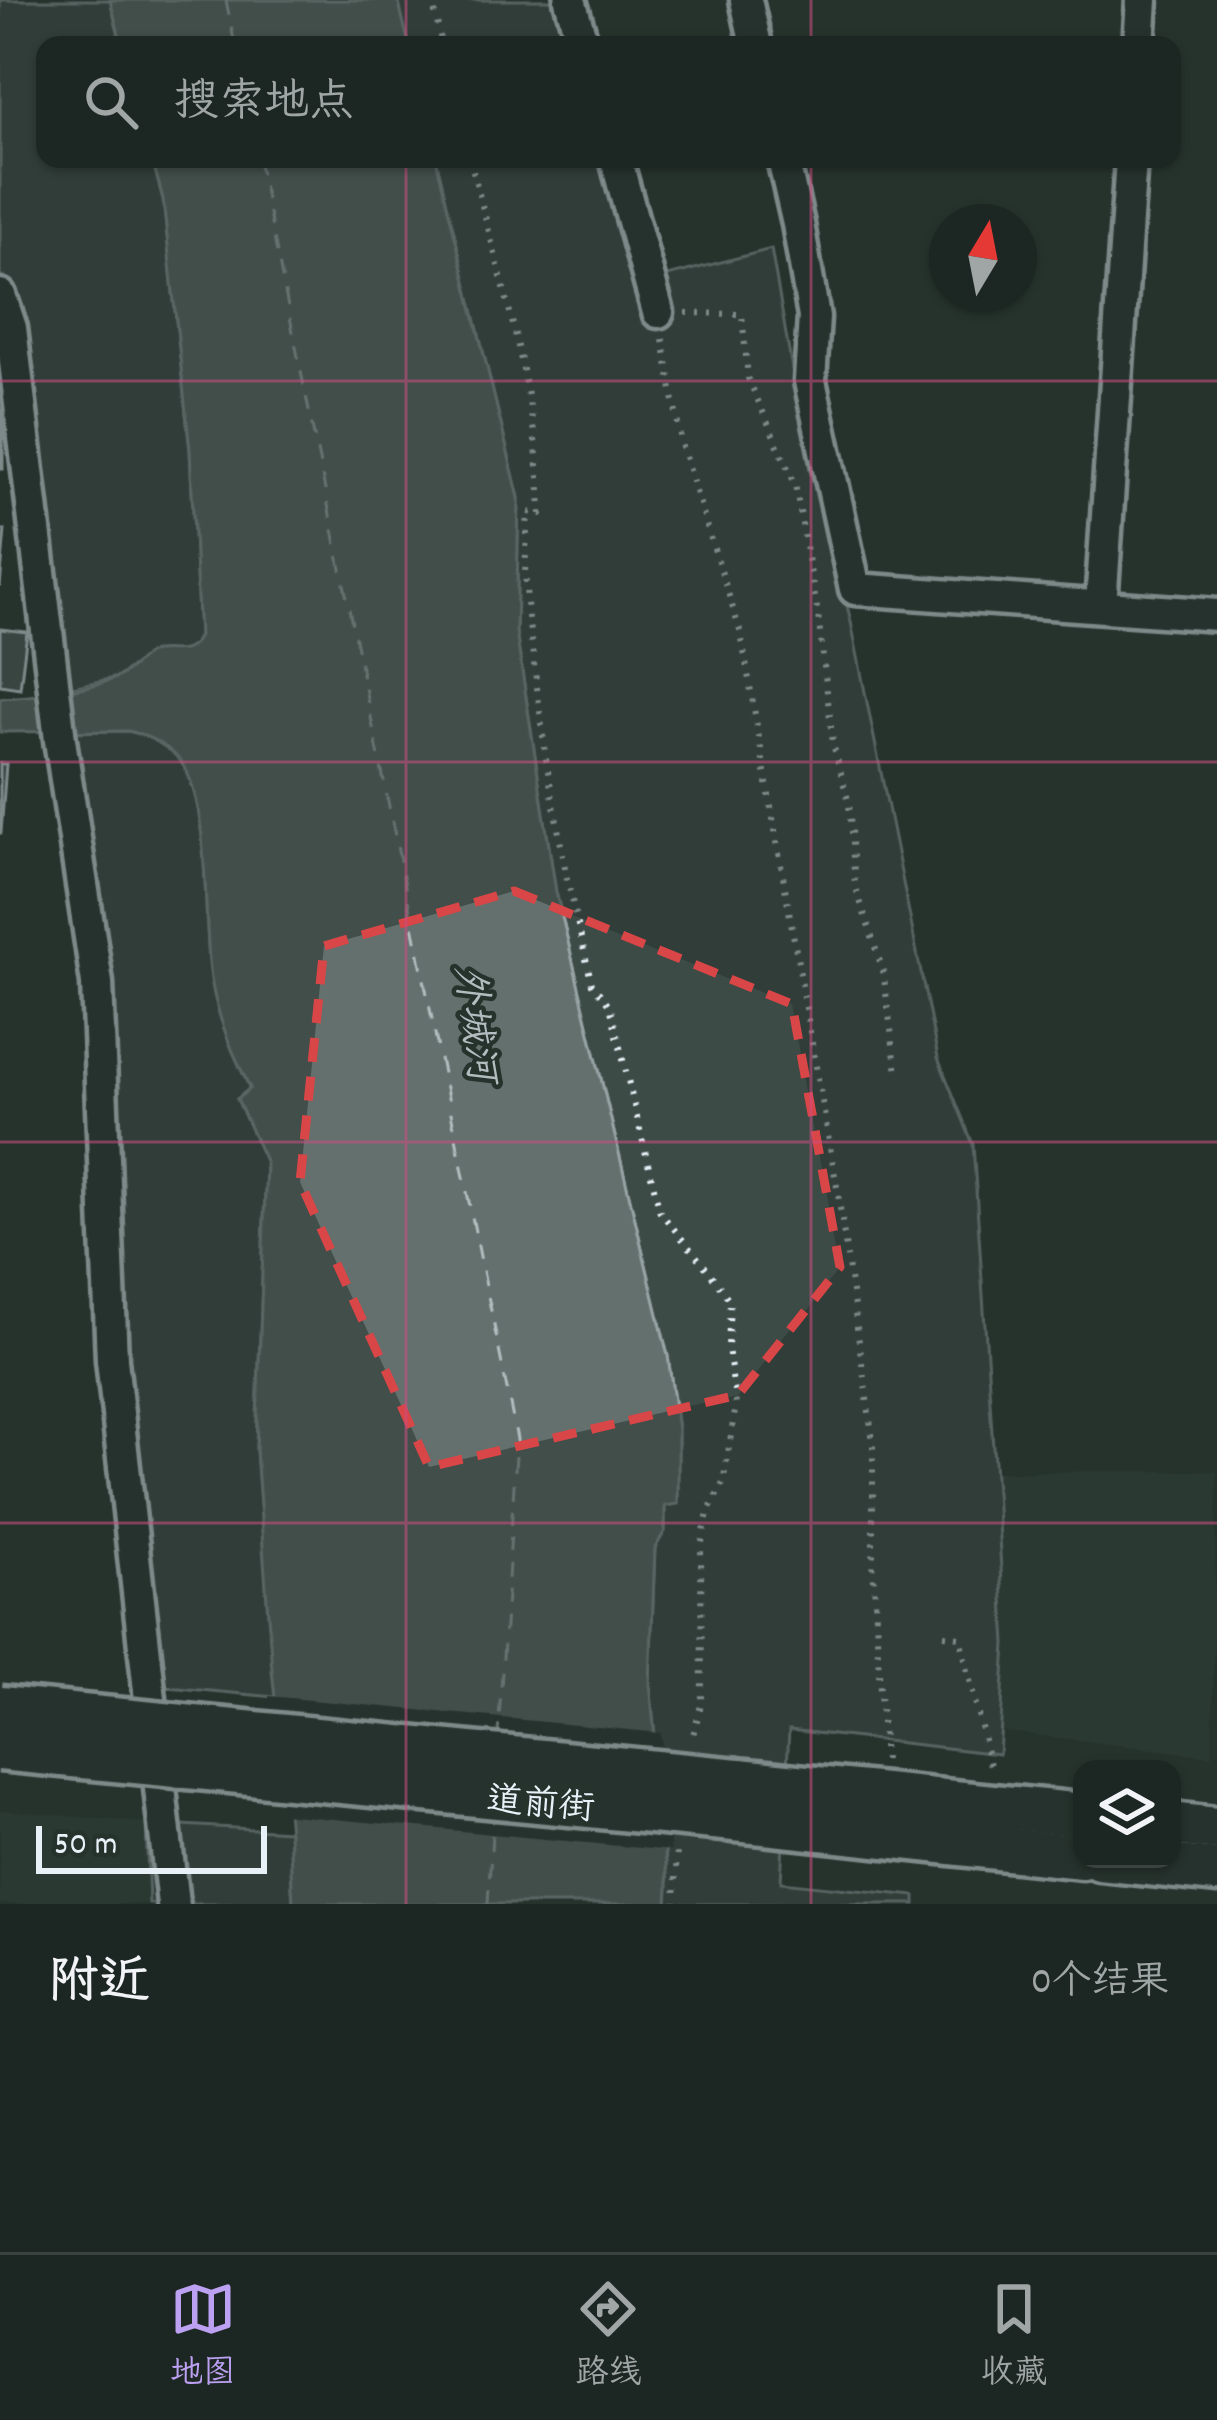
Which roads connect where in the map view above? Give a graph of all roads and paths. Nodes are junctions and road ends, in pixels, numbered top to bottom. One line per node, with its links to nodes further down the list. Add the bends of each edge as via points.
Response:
1 (432, 0): 5 (path)
2 (569, 0): 6 (street)
3 (746, 0): 7 (street)
4 (1142, 0): 8 (street)
5 (440, 36)
6 (580, 36)
7 (754, 36)
8 (1140, 36)
9 (472, 168): 21 (path, via 526,386 540,489 541,514 528,512 525,573 567,879 592,984 610,1006 623,1049 660,1212 730,1301 736,1405 723,1484 701,1546 702,1702)
10 (618, 168): 14 (street)
11 (785, 168): 15 (street, via 814,317 810,381 855,589)
12 (1130, 168): 15 (street)
13 (0, 295): 33 (street, via 11,328 97,983 112,1360)
14 (658, 312): 17 (path, via 742,314 748,378 795,484 849,803 855,885 884,971); 22 (path, via 682,447 741,634 838,1193 873,1442)
15 (1101, 604): 16 (street)
16 (1217, 615)
17 (897, 1073)
18 (944, 1635): 24 (path, via 961,1637)
19 (0, 1708): 23 (main road, 道前街, bridge)
20 (0, 1750): 23 (main road, 道前街, bridge)
21 (688, 1754)
22 (887, 1795): 23 (main road, 道前街); 24 (main road, 道前街)
23 (736, 1800): 29 (main road, 道前街)
24 (1000, 1807): 25 (main road, 道前街)
25 (1073, 1814)
26 (1181, 1826): 28 (main road)
27 (677, 1828): 32 (path)
28 (1217, 1829)
29 (1073, 1856)
30 (1181, 1867): 31 (main road)
31 (1217, 1871)
32 (675, 1900): 34 (path)
33 (173, 1904)
34 (689, 1904)

